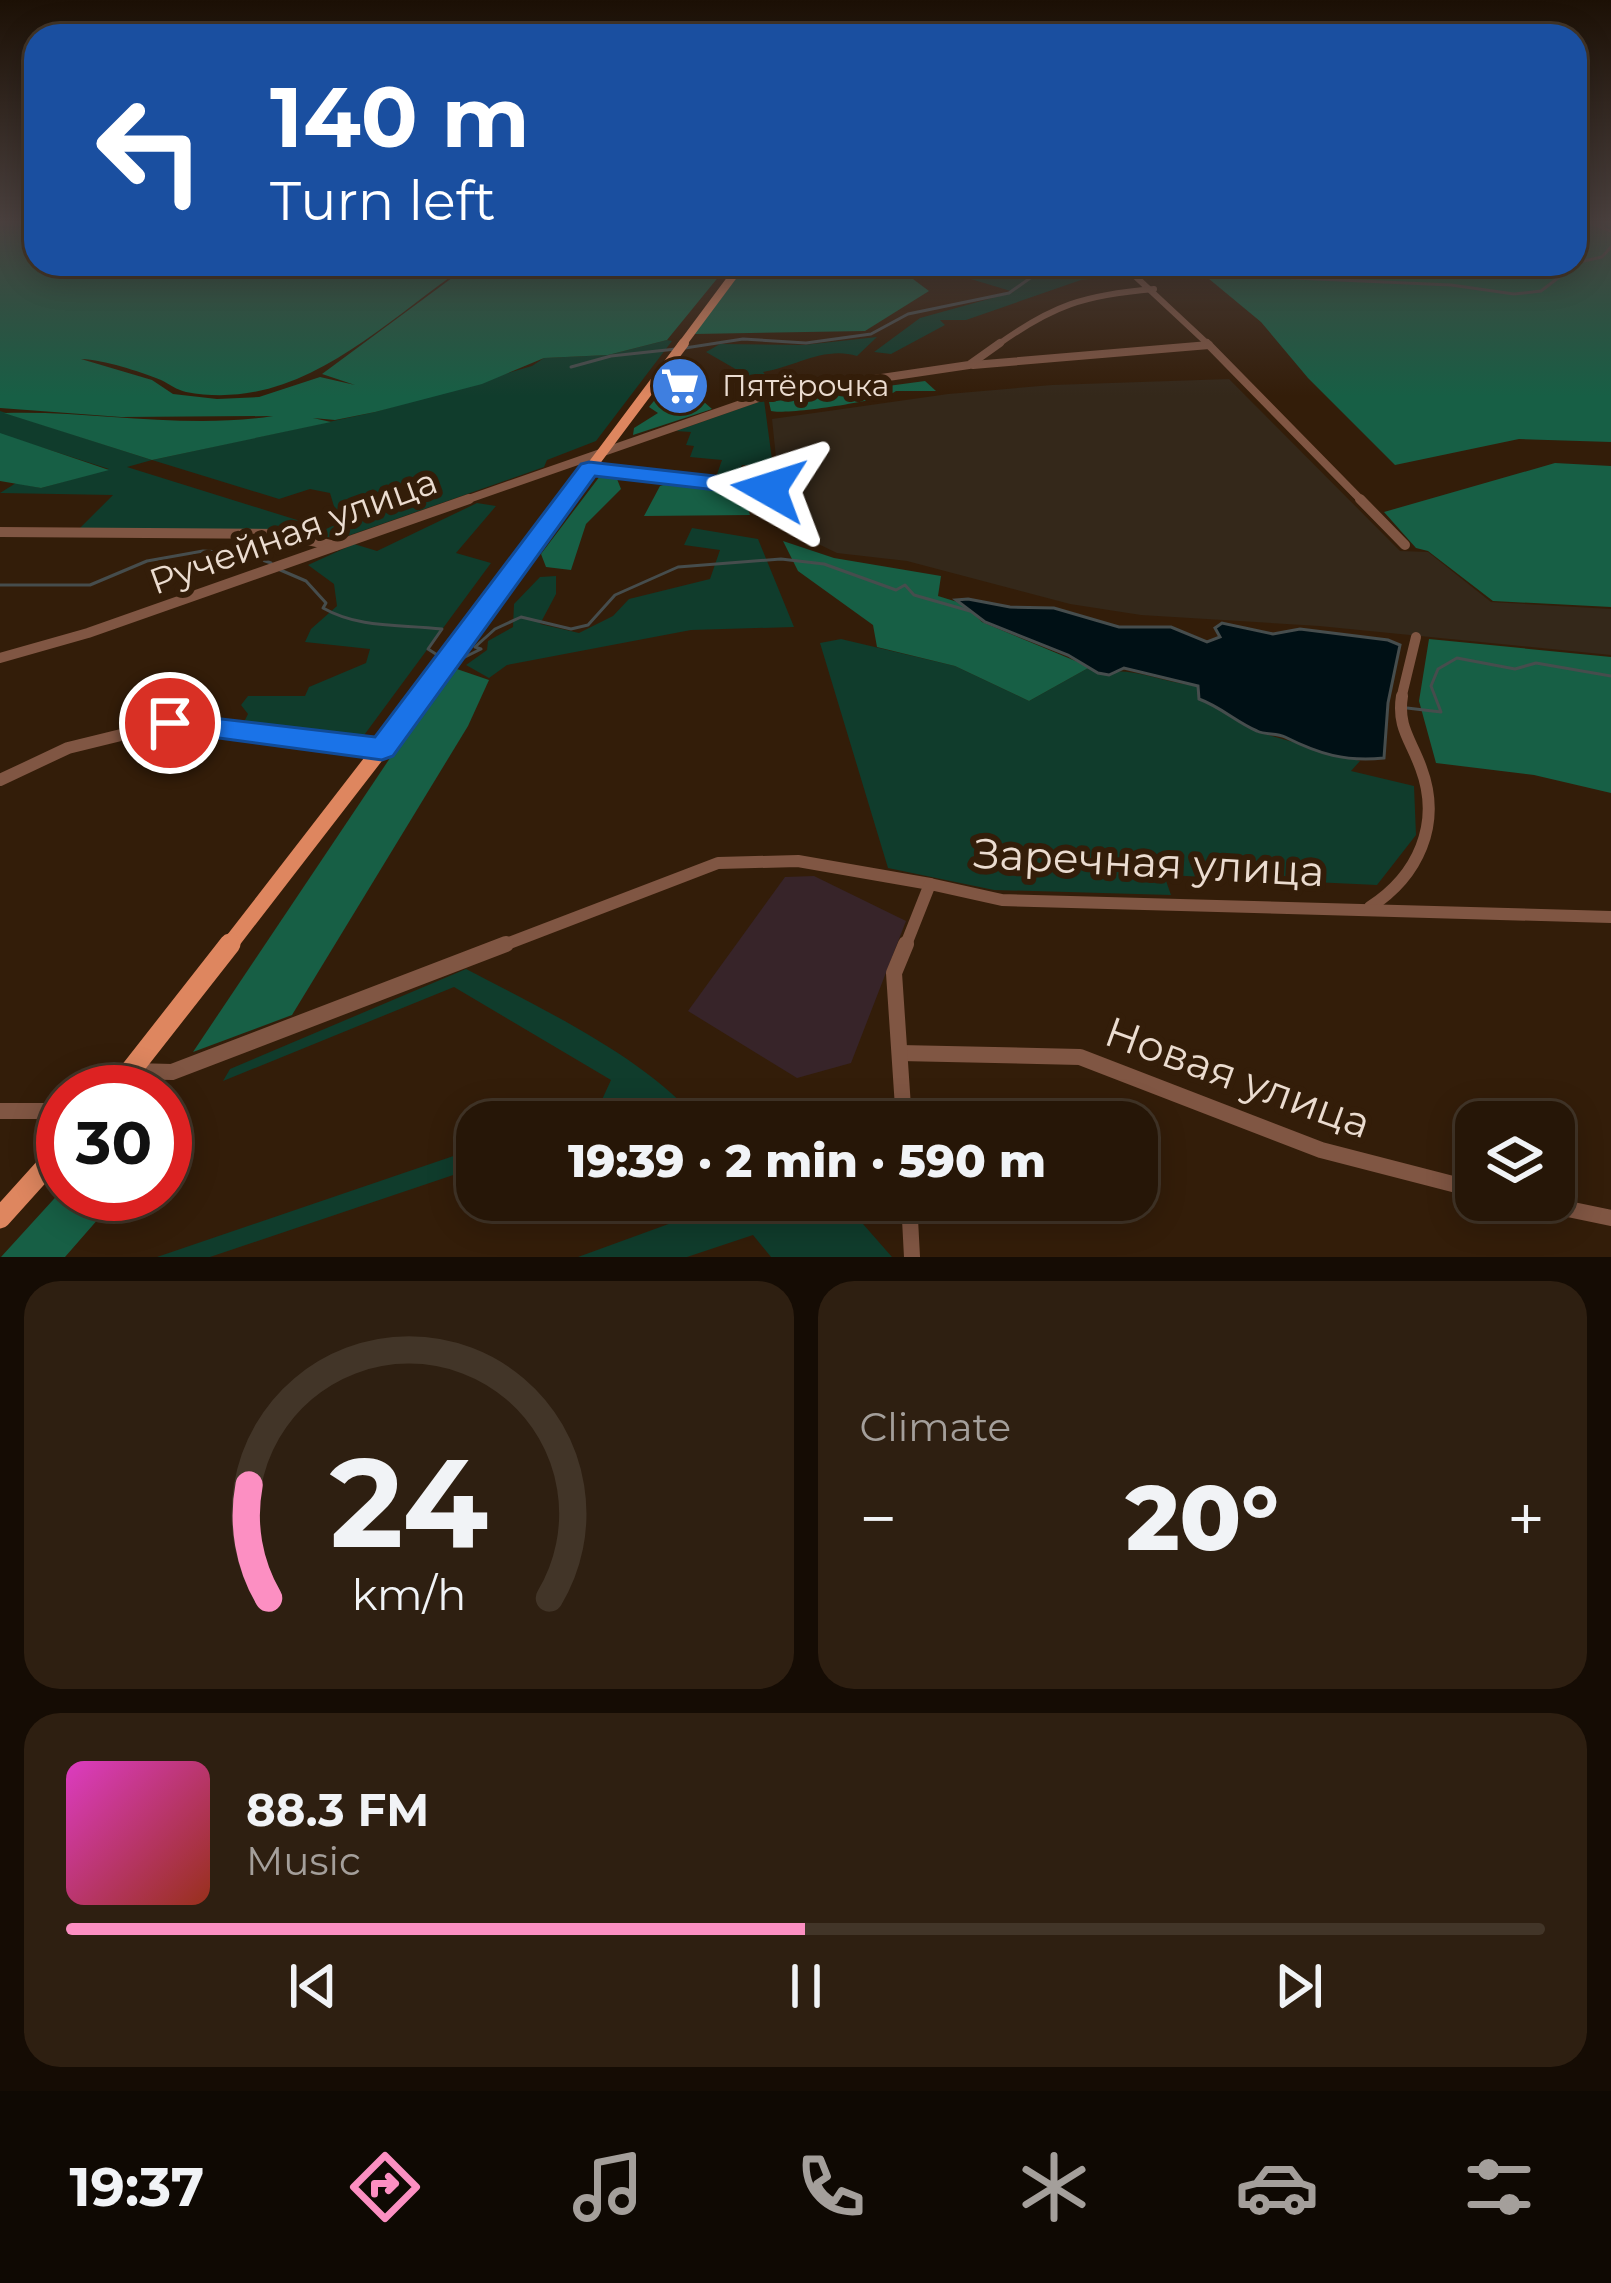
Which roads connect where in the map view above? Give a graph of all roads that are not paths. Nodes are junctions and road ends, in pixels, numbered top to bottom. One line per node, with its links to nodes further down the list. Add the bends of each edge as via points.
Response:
1 (731, 279): 6 (main road)
2 (1138, 279): 3 (street)
3 (1154, 289): 4 (street); 5 (street, via 1104,293 1043,312)
4 (1209, 344): 5 (street, Ручейная улица); 10 (street)
5 (969, 365): 6 (street, Ручейная улица, via 780,392)
6 (603, 450): 7 (main road); 11 (street, Ручейная улица)
7 (589, 469): 8 (street); 14 (main road)
8 (769, 489)
9 (0, 532): 11 (street, via 281,534)
10 (1406, 545)
11 (334, 546): 13 (street, Ручейная улица)
12 (1416, 637): 17 (street, via 1400,722 1423,770 1431,826 1397,893)
13 (0, 658)
14 (382, 749): 15 (street, via 170,723 68,748); 20 (main road)
15 (0, 780)
16 (930, 884): 17 (street, Заречная улица, via 1002,900); 19 (street, Заречная улица, via 893,974); 21 (street, via 853,868 718,862)
17 (1369, 908): 18 (street, Заречная улица)
18 (1611, 917)
19 (900, 1053): 22 (street, Заречная улица); 26 (street, Новая улица, via 1080,1057 1321,1150)
20 (137, 1065)
21 (190, 1065)
22 (903, 1101)
23 (0, 1111): 24 (street)
24 (36, 1112)
25 (36, 1178): 28 (main road)
26 (1455, 1185)
27 (1575, 1210): 29 (street)
28 (0, 1218)
29 (1611, 1218)
30 (910, 1221): 31 (street)
31 (912, 1257)

